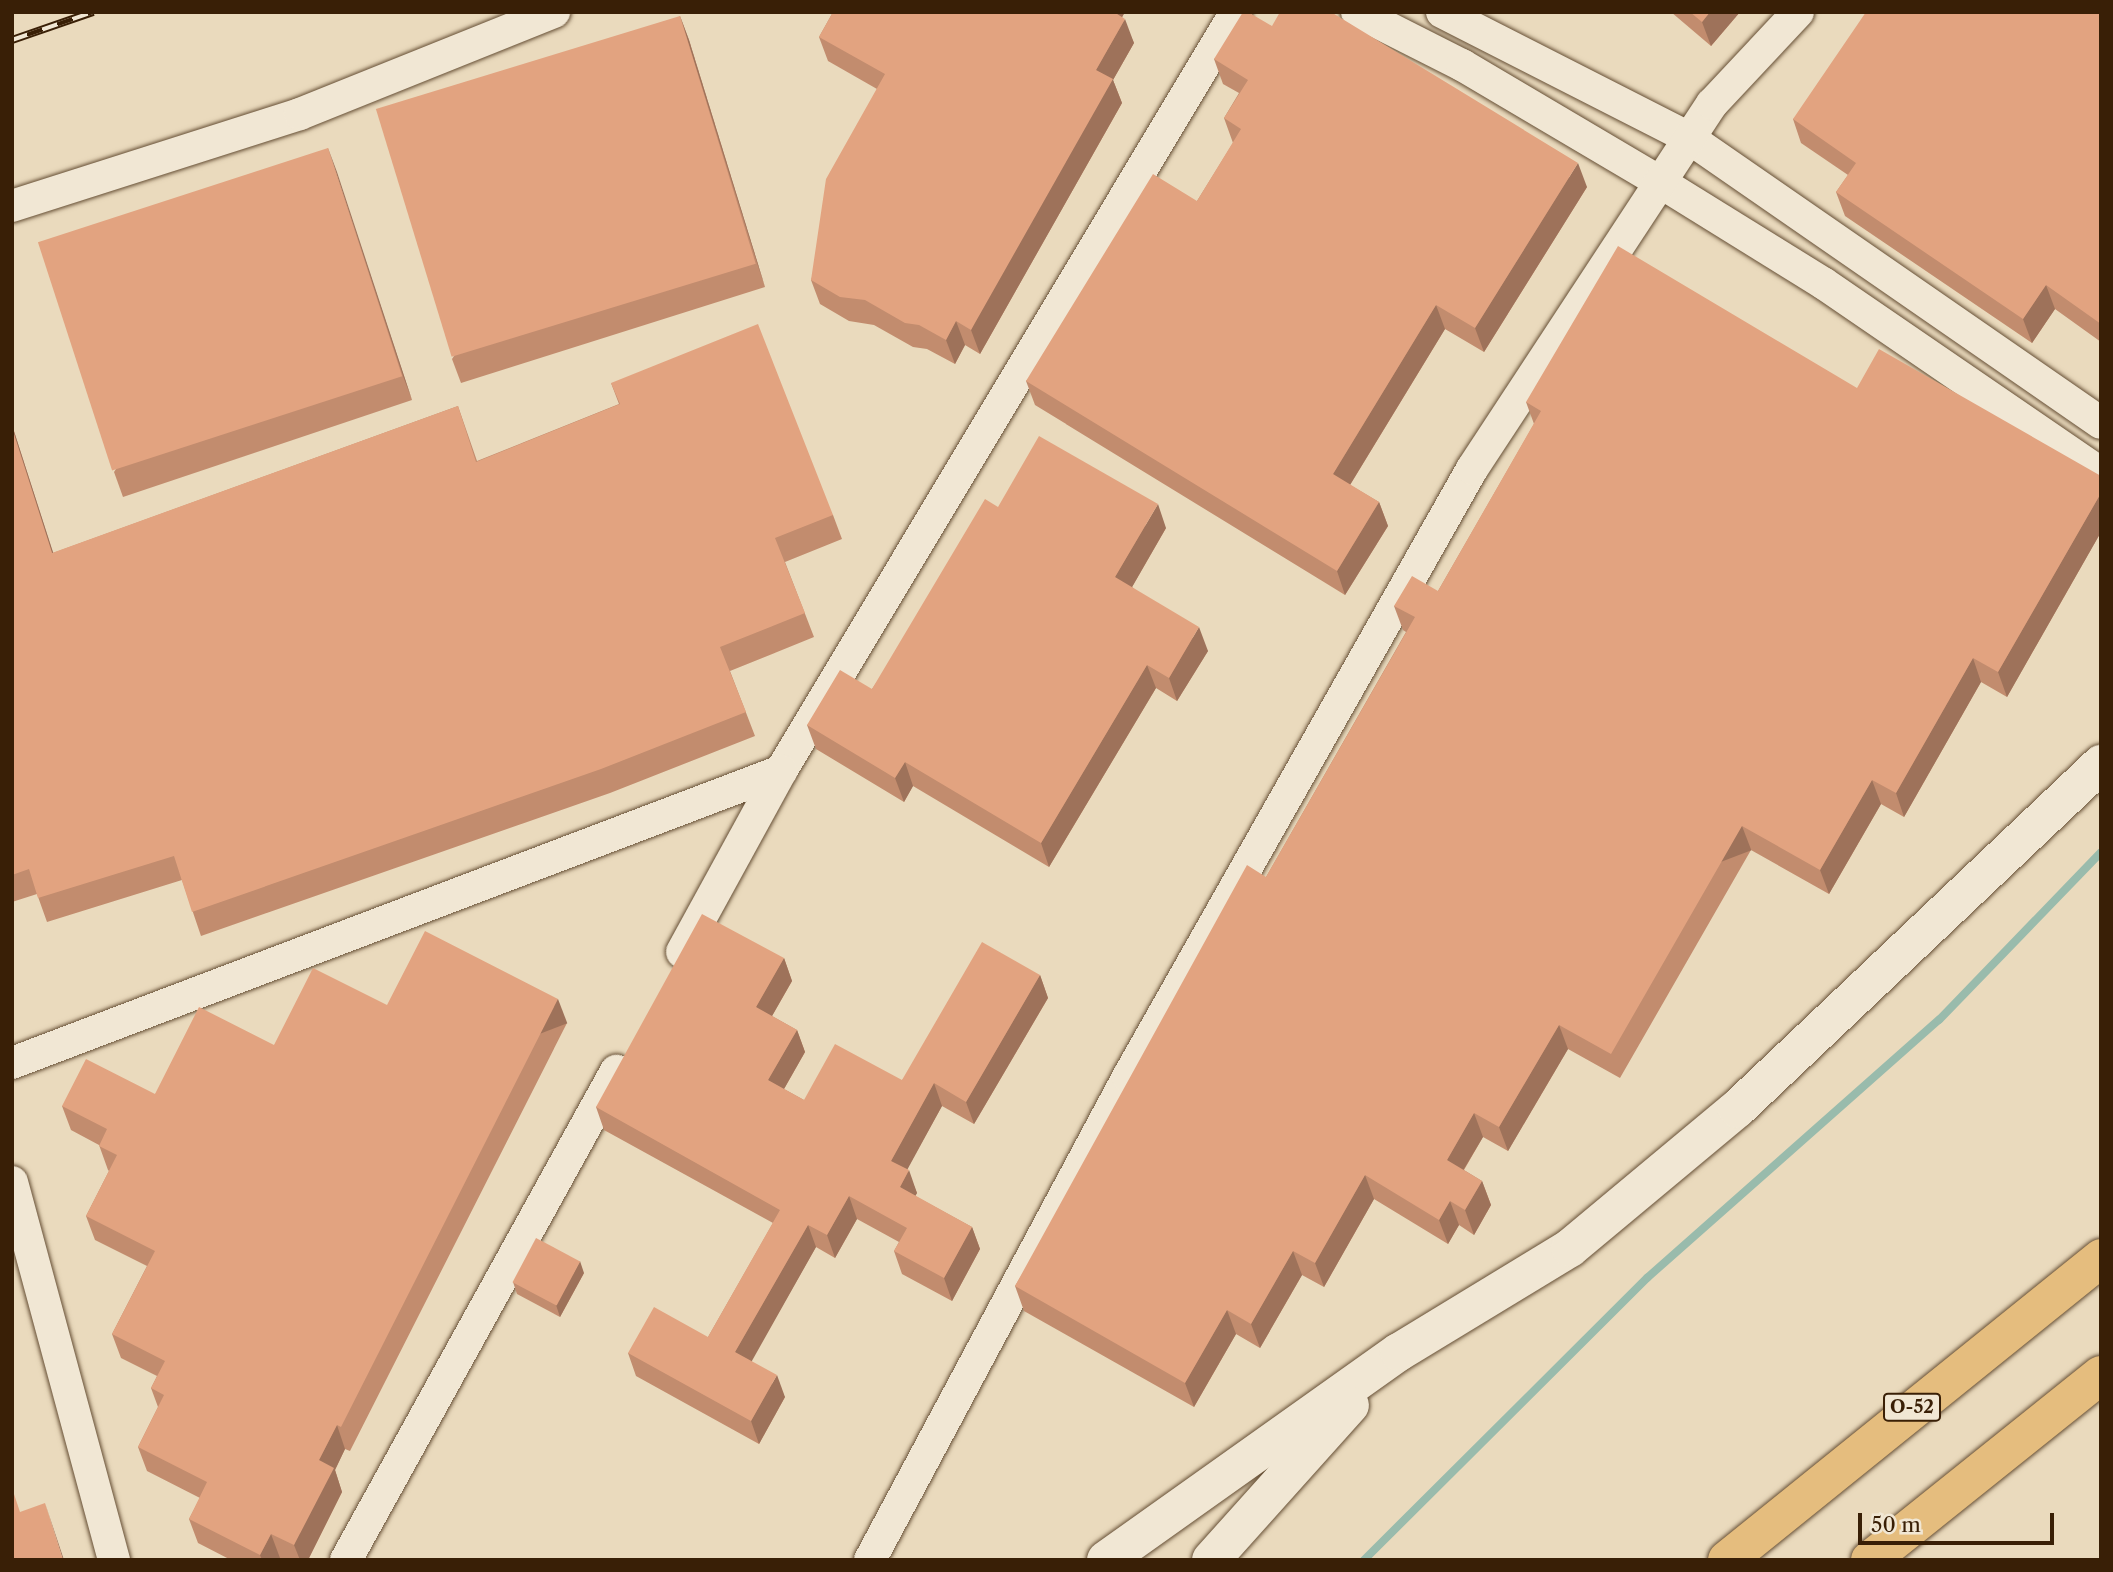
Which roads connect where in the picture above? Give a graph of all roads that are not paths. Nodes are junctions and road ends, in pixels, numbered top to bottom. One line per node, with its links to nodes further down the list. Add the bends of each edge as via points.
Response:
1 (554, 12): 8 (street, via 300,114)
2 (1236, 12): 12 (street)
3 (1357, 12): 7 (street, via 1462,65)
4 (1442, 12): 6 (street)
5 (1798, 12): 6 (street, via 1712,104)
6 (1689, 138): 7 (street); 9 (street)
7 (1660, 182): 10 (street, via 1823,283); 22 (street, via 1472,469 1128,1077)
8 (12, 206)
9 (2101, 423)
10 (2101, 472)
11 (2101, 764): 18 (main road, via 1737,1109 1570,1248)
12 (781, 771): 13 (street); 15 (street)
13 (668, 978)
14 (628, 1050): 21 (street)
15 (12, 1063)
16 (12, 1182): 20 (street)
17 (2101, 1258): 25 (highway, O-52)
18 (1399, 1352): 23 (main road); 24 (main road)
19 (2101, 1375): 26 (highway)
20 (114, 1560)
21 (346, 1560)
22 (870, 1560)
23 (1106, 1560)
24 (1211, 1560)
25 (1727, 1560)
26 (1870, 1560)

